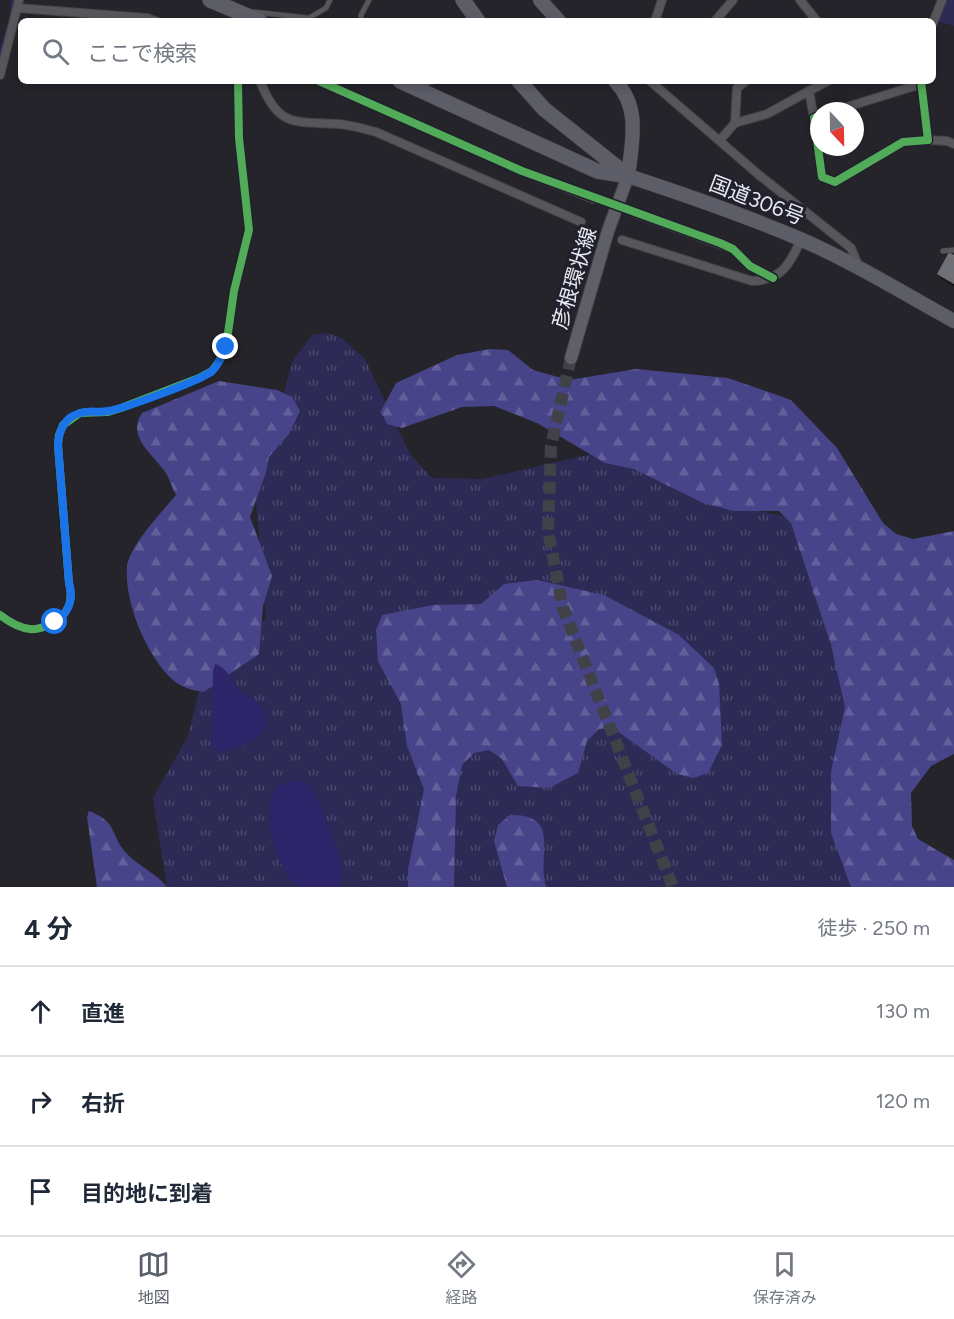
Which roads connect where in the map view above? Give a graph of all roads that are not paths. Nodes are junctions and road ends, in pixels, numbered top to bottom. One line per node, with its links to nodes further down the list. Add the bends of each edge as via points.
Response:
1 (210, 0): 10 (highway)
2 (330, 0): 10 (lane, via 326,8 309,18)
3 (369, 0): 13 (lane)
4 (540, 0): 14 (highway)
5 (662, 0): 15 (street)
6 (733, 0): 16 (street)
7 (800, 0): 17 (street)
8 (942, 0): 18 (street)
9 (18, 4): 11 (street); 19 (street)
10 (233, 10): 12 (highway)
11 (147, 18)
12 (253, 18)
13 (361, 18)
14 (556, 18)
15 (656, 18)
16 (718, 18)
17 (815, 18)
18 (935, 18)
19 (0, 75)
20 (237, 84): 51 (street, via 249,230 226,347 212,371 199,378 108,412 80,413 63,425 58,445 70,604 60,619 33,630)
21 (261, 84): 42 (street, via 276,110 292,121 376,132)
22 (326, 84): 40 (street)
23 (411, 84): 39 (highway, via 597,171)
24 (522, 84): 39 (highway, via 543,109)
25 (618, 84): 39 (highway, via 633,112)
26 (655, 84): 35 (street)
27 (742, 84): 34 (street, via 737,88)
28 (822, 84): 31 (street)
29 (918, 84): 33 (street)
30 (921, 84): 36 (street)
31 (809, 91): 32 (street); 34 (street, via 767,114)
32 (812, 102)
33 (862, 102)
34 (735, 123): 35 (street)
35 (720, 140): 47 (street, via 851,248)
36 (928, 140): 37 (street); 38 (street, via 903,142 832,182 822,177)
37 (954, 144)
38 (820, 156)
39 (628, 176): 44 (highway, 国道306号); 50 (main road, 彦根環状線)
40 (594, 199)
41 (632, 212): 48 (street, via 727,246 750,266)
42 (581, 222)
43 (622, 240): 48 (street, via 752,281)
44 (801, 240): 47 (highway, 国道306号); 48 (street, via 788,266)
45 (954, 250): 46 (lane)
46 (943, 251)
47 (859, 268): 49 (highway, 国道306号)
48 (773, 278)
49 (954, 321)
50 (571, 358)
51 (0, 615)

